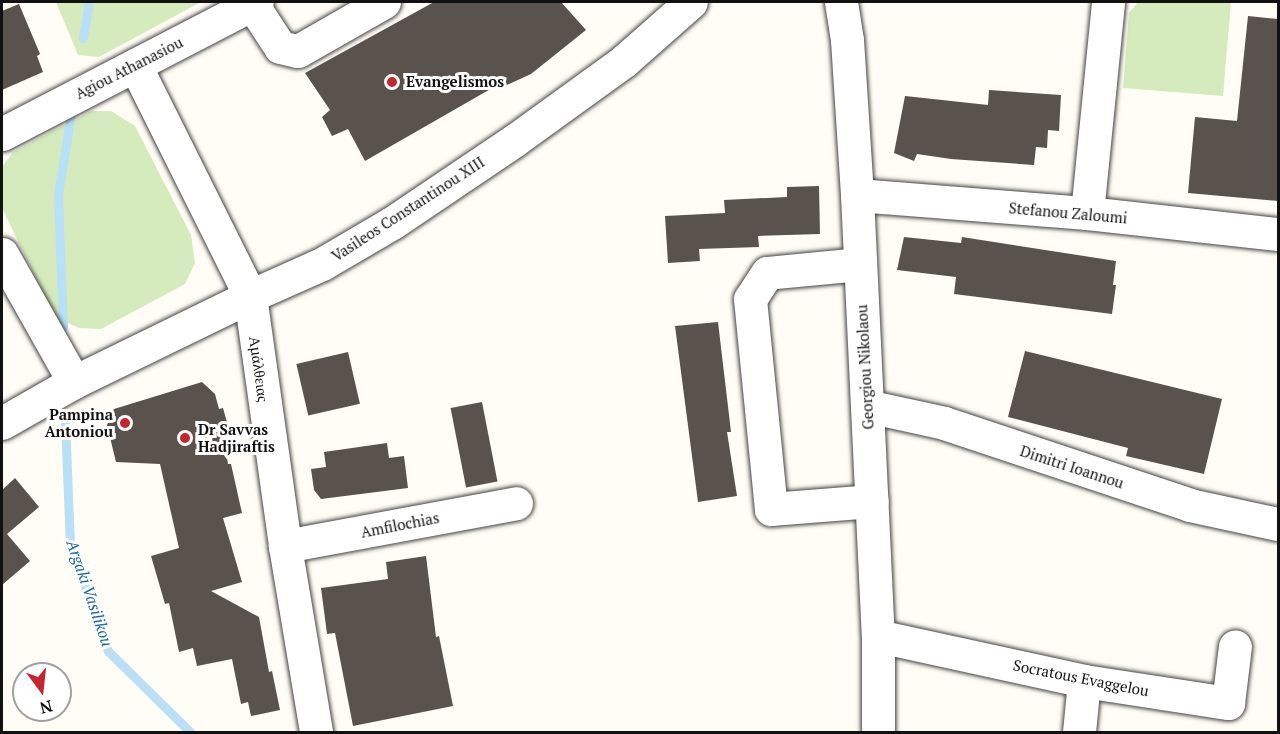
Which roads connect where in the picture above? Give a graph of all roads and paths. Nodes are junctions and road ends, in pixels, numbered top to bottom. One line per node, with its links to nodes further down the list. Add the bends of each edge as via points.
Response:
1 (384, 2): 5 (street, via 298,51 280,47)
2 (691, 2): 13 (street, Vasileos Constantinou XIII, via 624,61 392,223 322,264)
3 (841, 2): 8 (street, Georgiou Nikolaou)
4 (1108, 2): 9 (street)
5 (254, 3): 6 (street, Agiou Athanasiou)
6 (135, 65): 7 (street, Agiou Athanasiou); 13 (street, Αμάλθειας)
7 (2, 134)
8 (857, 195): 9 (street, Stefanou Zaloumi); 11 (street, Georgiou Nikolaou)
9 (1087, 213): 10 (street, Stefanou Zaloumi)
10 (1278, 234)
11 (860, 264): 15 (street, Georgiou Nikolaou); 17 (street, via 767,273 750,299 771,509)
12 (5, 272): 14 (street)
13 (250, 296): 14 (street, Vasileos Constantinou XIII); 20 (street, Αμάλθειας)
14 (74, 382): 16 (street, Vasileos Constantinou XIII)
15 (867, 406): 17 (street, Georgiou Nikolaou); 19 (street, Dimitri Ioannou, via 944,423 1190,505)
16 (2, 423)
17 (872, 501): 21 (street, Georgiou Nikolaou)
18 (516, 503): 20 (street, Amfilochias)
19 (1278, 524)
20 (285, 546): 24 (street, Αμάλθειας)
21 (879, 636): 23 (street, Socratous Evaggelou); 25 (street, Georgiou Nikolaou)
22 (1235, 646): 23 (street, Socratous Evaggelou, via 1228,703)
23 (1083, 681): 26 (street)
24 (316, 732)
25 (878, 732)
26 (1079, 732)

